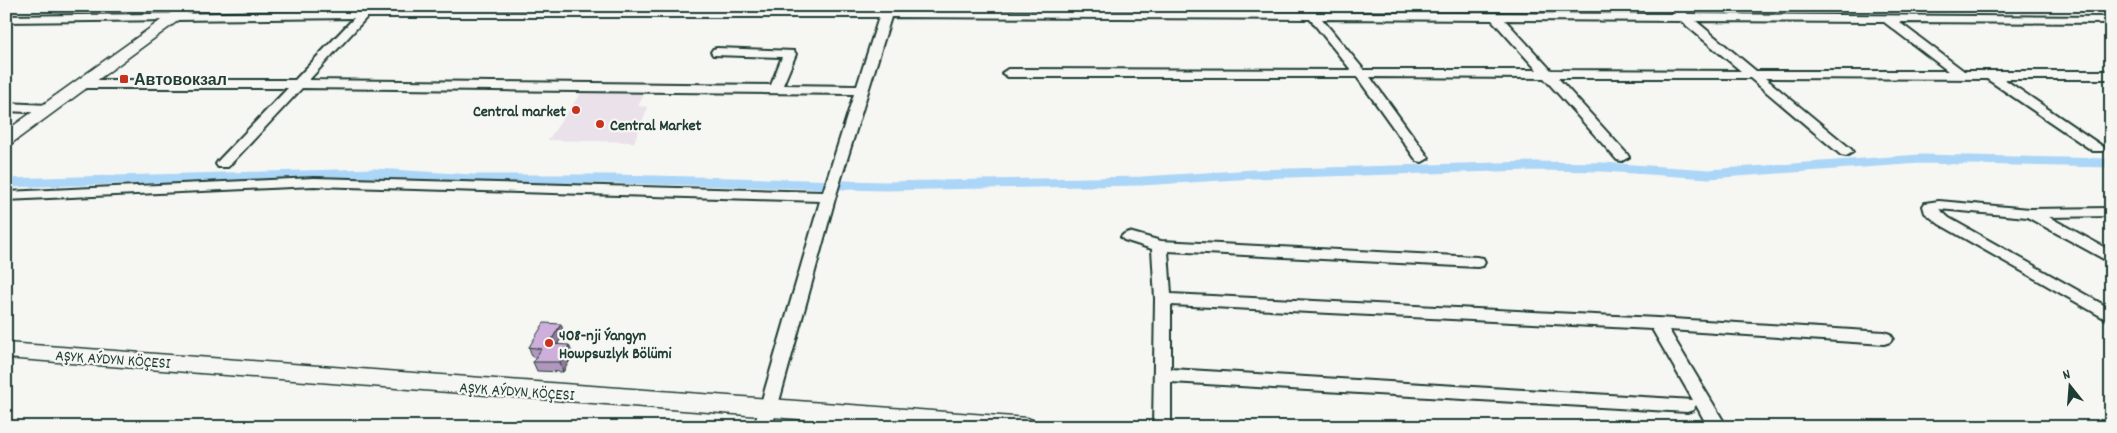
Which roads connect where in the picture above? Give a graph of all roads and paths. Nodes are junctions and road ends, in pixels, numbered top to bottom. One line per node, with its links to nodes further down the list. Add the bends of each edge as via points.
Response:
1 (191, 6): 10 (main road)
2 (1674, 6): 13 (street)
3 (1840, 6): 14 (street)
4 (2014, 6): 17 (street)
5 (367, 10): 7 (street); 10 (street); 28 (street)
6 (982, 10): 9 (street); 11 (street)
7 (625, 11): 8 (street)
8 (762, 11): 9 (street)
9 (886, 14): 30 (street)
10 (178, 16): 15 (street); 27 (main road)
11 (1314, 16): 12 (street); 21 (street)
12 (1496, 17): 13 (street); 22 (street)
13 (1685, 18): 14 (street); 24 (street)
14 (1854, 18): 16 (street)
15 (6, 19)
16 (1886, 19): 17 (street); 23 (street)
17 (2032, 19): 18 (street)
18 (2111, 20)
19 (717, 52): 29 (street, via 790,54)
20 (1008, 73): 21 (street)
21 (1360, 73): 22 (street); 37 (street)
22 (1547, 74): 24 (street); 36 (street)
23 (1960, 74): 24 (street); 25 (street)
24 (1754, 75): 35 (street)
25 (1990, 75): 26 (street); 34 (street)
26 (2111, 75)
27 (84, 84): 28 (street); 32 (main road)
28 (300, 84): 29 (street); 38 (street)
29 (776, 90): 30 (street)
30 (863, 90): 40 (street)
31 (6, 108): 32 (street)
32 (48, 110): 33 (main road)
33 (6, 139)
34 (2098, 148)
35 (1846, 152)
36 (1622, 157)
37 (1422, 158)
38 (223, 164)
39 (6, 196): 40 (street, via 314,182)
40 (829, 196): 54 (street)
41 (2111, 212): 42 (street)
42 (2030, 213): 45 (street); 48 (street, via 1939,204 1930,206 1930,210 1944,221)
43 (1129, 237): 44 (street)
44 (1160, 246): 46 (street); 47 (street)
45 (2111, 258)
46 (1477, 262)
47 (1163, 299): 49 (street); 52 (street)
48 (2111, 316)
49 (1657, 324): 50 (street); 57 (street)
50 (1884, 338)
51 (6, 350): 54 (main road, AŞYK AÝDYN KÖÇESI)
52 (1163, 375): 53 (street); 56 (street)
53 (1687, 405)
54 (765, 417): 55 (main road, AŞYK AÝDYN KÖÇESI)
55 (1027, 427)
56 (1162, 427)
57 (1718, 427)

